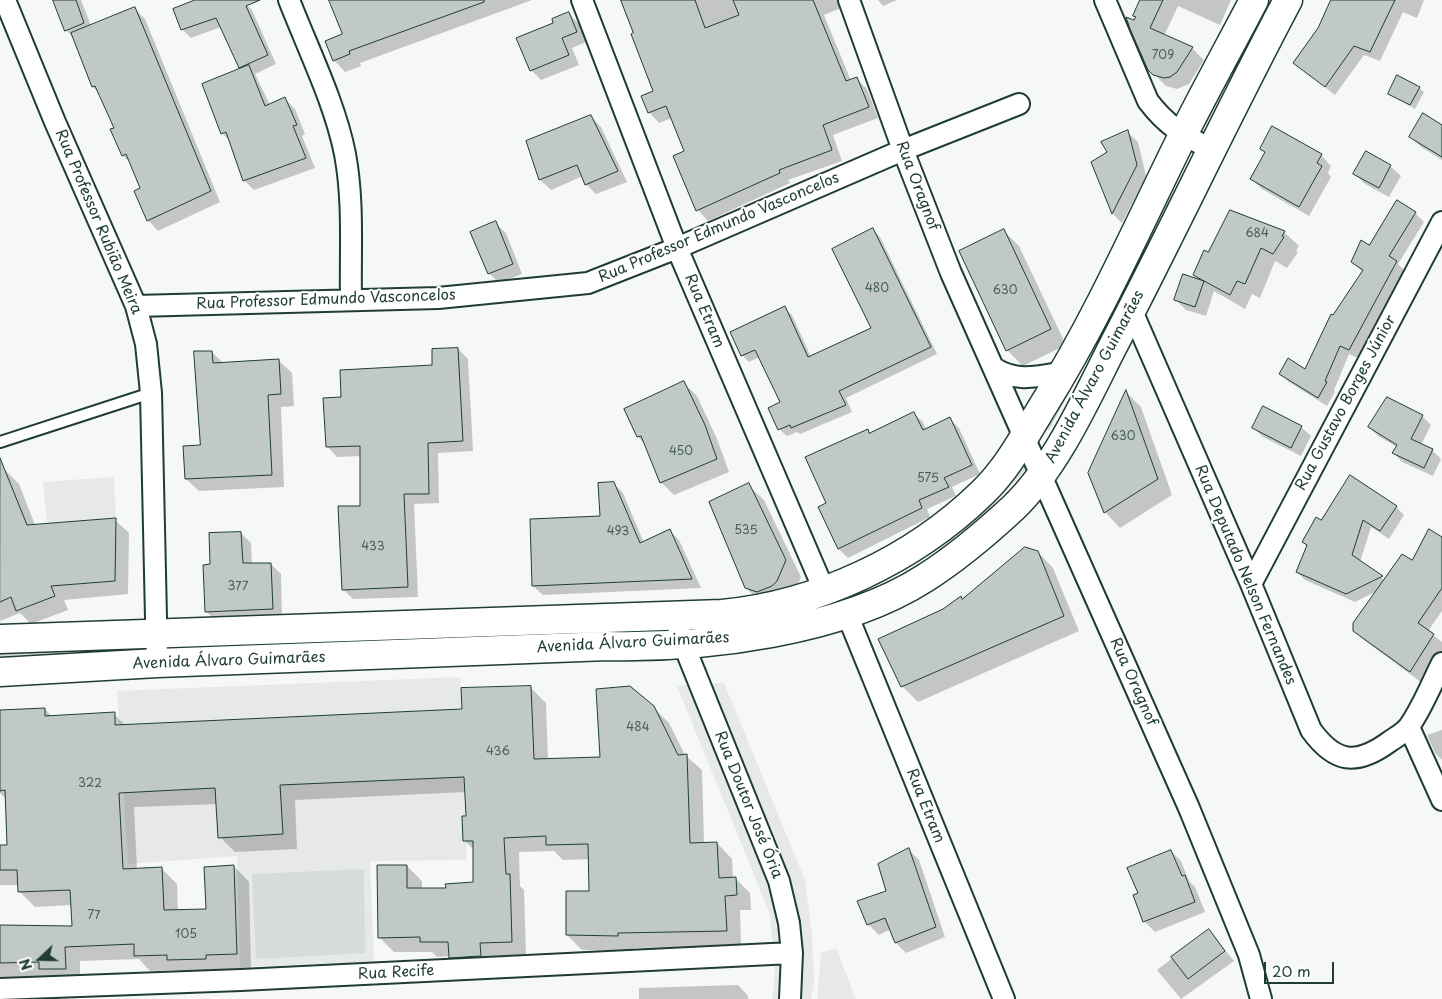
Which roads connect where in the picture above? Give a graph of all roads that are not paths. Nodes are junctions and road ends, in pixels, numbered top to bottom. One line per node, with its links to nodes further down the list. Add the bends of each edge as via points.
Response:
1 (5, 0): 15 (street, Rua Professor Rubião Meira)
2 (289, 0): 14 (street, via 338,126 345,155 350,199)
3 (582, 0): 13 (street, Rua Etram)
4 (849, 0): 11 (street, Rua Oragnof)
5 (1105, 0): 9 (street, via 1148,101)
6 (1254, 0): 9 (street, Avenida Álvaro Guimarães)
7 (1288, 0): 10 (street, Avenida Álvaro Guimarães)
8 (1019, 104): 11 (street, Rua Professor Edmundo Vasconcelos)
9 (1182, 136): 10 (street); 18 (street, Avenida Álvaro Guimarães)
10 (1211, 149): 16 (street, Avenida Álvaro Guimarães)
11 (903, 150): 13 (street, Rua Professor Edmundo Vasconcelos); 17 (street, Rua Oragnof, via 951,273)
12 (1442, 222): 23 (street, Rua Gustavo Borges Júnior)
13 (677, 248): 14 (street, Rua Professor Edmundo Vasconcelos, via 588,283 438,298); 24 (street, Rua Etram)
14 (351, 299): 15 (street, Rua Professor Edmundo Vasconcelos)
15 (136, 306): 19 (street, Rua Professor Rubião Meira, via 146,344)
16 (1132, 311): 22 (street, Avenida Álvaro Guimarães); 23 (street, Rua Deputado Nelson Fernandes)
17 (994, 368): 18 (street, via 1006,376 1019,378); 20 (street, Rua Oragnof)
18 (1064, 372): 20 (street, Avenida Álvaro Guimarães)
19 (152, 393): 21 (lane); 27 (street, Rua Professor Rubião Meira)
20 (1024, 436): 22 (street, Rua Oragnof); 24 (street, Avenida Álvaro Guimarães, via 1012,459 983,492 941,528 906,552)
21 (0, 442)
22 (1041, 475): 25 (street, Avenida Álvaro Guimarães, via 1014,507 924,579); 39 (street, Rua Oragnof, via 1193,818 1250,955)
23 (1251, 584): 33 (street, Rua Deputado Nelson Fernandes, via 1311,730 1323,747 1336,755 1355,759 1377,751)
24 (824, 590): 26 (street, Avenida Álvaro Guimarães, via 750,611)
25 (847, 614): 29 (street, Avenida Álvaro Guimarães, via 771,634); 38 (street, Rua Etram)
26 (675, 617): 27 (street, Avenida Álvaro Guimarães); 29 (street, Rua Doutor José Ória)
27 (155, 633): 28 (street, Avenida Álvaro Guimarães); 30 (street, Rua Professor Rubião Meira)
28 (0, 638)
29 (683, 643): 30 (street, Avenida Álvaro Guimarães); 35 (street, Rua Doutor José Ória, via 779,881)
30 (157, 663): 32 (street, Avenida Álvaro Guimarães)
31 (1442, 663): 33 (street)
32 (0, 672)
33 (1410, 727): 34 (street)
34 (1442, 800)
35 (792, 953): 36 (street, Rua Recife); 37 (street, Rua Doutor José Ória)
36 (0, 989)
37 (790, 999)
38 (1004, 999)
39 (1261, 999)

